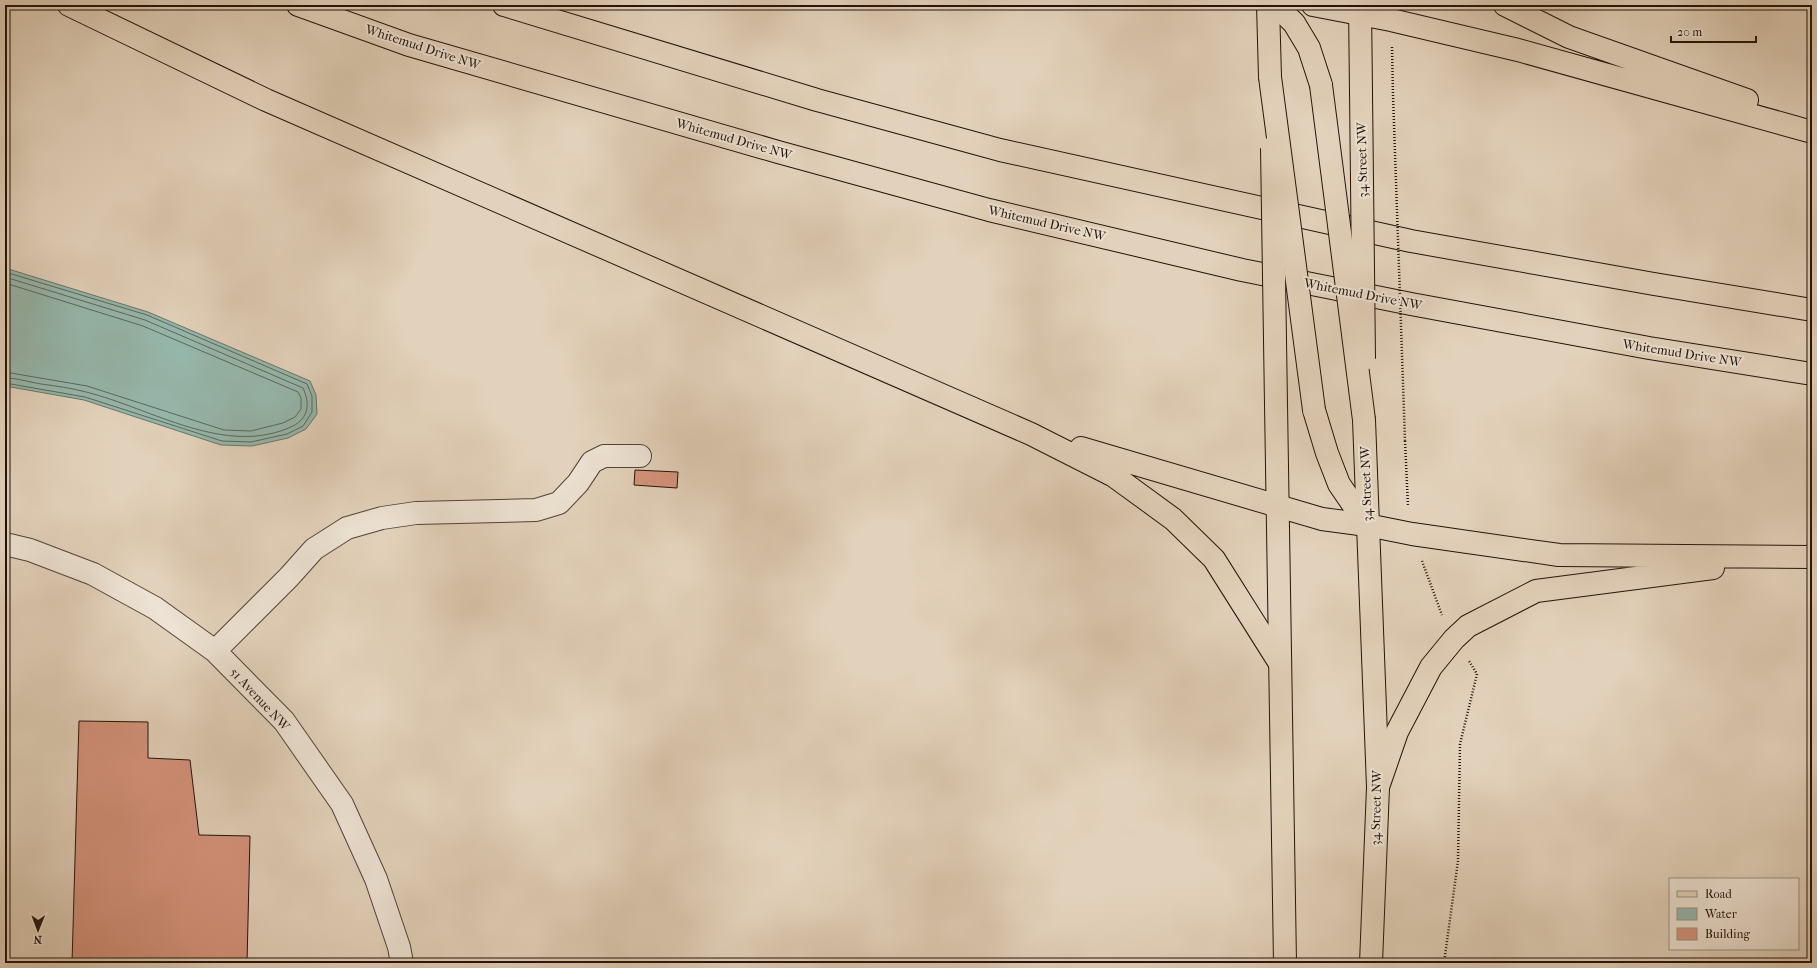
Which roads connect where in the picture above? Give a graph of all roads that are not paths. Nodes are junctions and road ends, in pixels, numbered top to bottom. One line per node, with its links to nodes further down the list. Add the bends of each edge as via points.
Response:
1 (69, 5): 15 (main road, via 266,100)
2 (298, 5): 13 (main road, Whitemud Drive NW, via 417,47 778,152 989,210 1242,270 1411,304 1649,348)
3 (504, 5): 12 (main road, via 817,100 1000,150 1411,241)
4 (1268, 5): 9 (main road)
5 (1275, 5): 14 (main road, bridge, via 1294,23 1309,48 1321,85)
6 (1313, 5): 8 (main road)
7 (1505, 5): 10 (main road, via 1569,37)
8 (1360, 10): 11 (main road, via 1391,20 1518,50); 14 (main road, 34 Street NW, bridge)
9 (1270, 77): 17 (main road, bridge); 18 (main road, bridge, via 1314,410 1339,484)
10 (1812, 124)
11 (1812, 132)
12 (1812, 310)
13 (1812, 374)
14 (1364, 420): 18 (main road, 34 Street NW)
15 (1031, 434): 17 (main road); 22 (main road, via 1114,476 1174,520 1214,558)
16 (640, 456): 21 (street, via 604,456 592,462 559,503 536,510 416,513 382,518 346,528 314,549)
17 (1277, 506): 18 (main road, via 1322,519); 22 (main road)
18 (1368, 525): 20 (main road, via 1412,534 1559,555); 23 (main road, 34 Street NW)
19 (5, 544): 21 (street, 51 Avenue NW, via 30,550 93,574 155,608)
20 (1802, 557): 23 (main road, via 1536,591 1468,626 1454,638 1431,667 1397,732)
21 (215, 650): 24 (street, 51 Avenue NW, via 284,721 342,804 376,879)
22 (1279, 662): 25 (main road)
23 (1378, 787): 26 (main road, 34 Street NW)
24 (402, 963)
25 (1285, 963)
26 (1371, 963)

